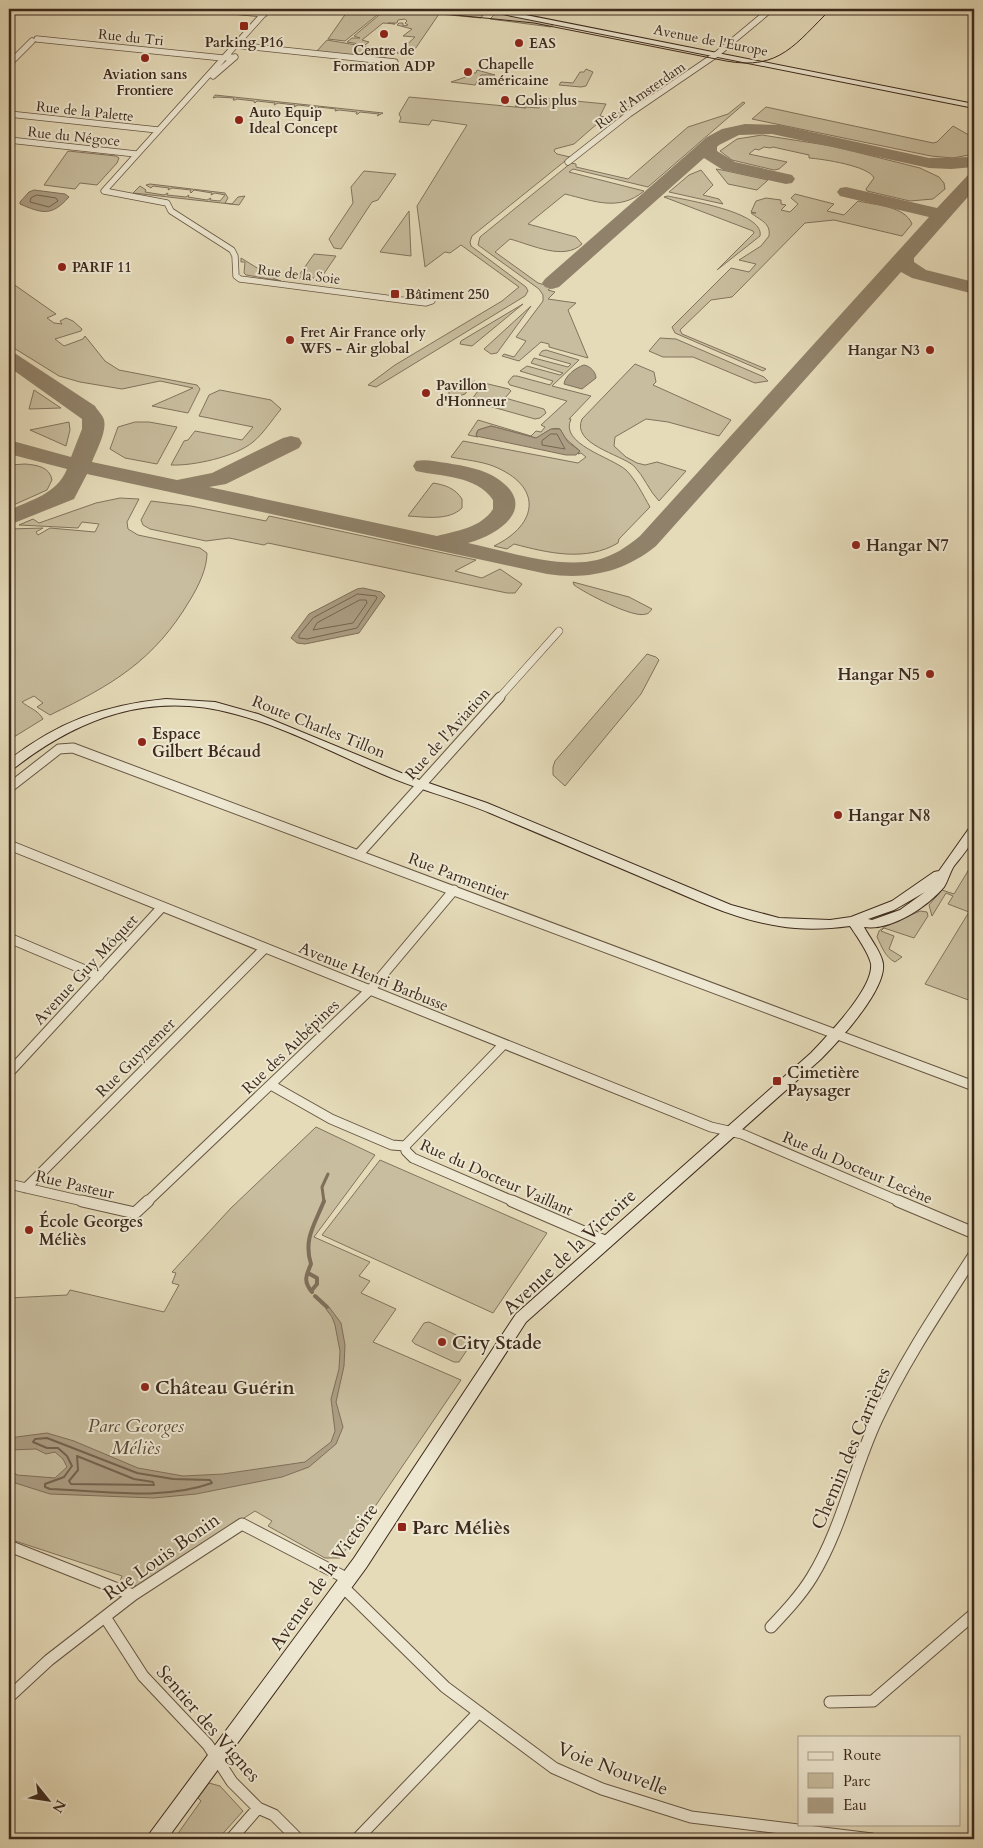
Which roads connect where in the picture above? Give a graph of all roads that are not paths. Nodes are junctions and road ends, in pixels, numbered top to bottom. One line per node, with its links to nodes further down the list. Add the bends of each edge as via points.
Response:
1 (209, 9): 6 (street)
2 (268, 9): 6 (street, Rue de la Soie)
3 (487, 9): 9 (street, Avenue de l'Europe)
4 (499, 9): 9 (street, Avenue de l'Europe)
5 (771, 9): 9 (street, Rue d'Amsterdam)
6 (264, 14): 7 (street, Rue de la Soie)
7 (246, 34): 8 (street); 8 (street, Rue de la Soie)
8 (241, 45): 10 (street, Rue de la Soie); 11 (street, Rue de la Soie); 12 (street)
9 (719, 53): 15 (street, Avenue de l'Europe); 20 (street, Rue d'Amsterdam, via 616,124)
10 (235, 57): 11 (street, Rue du Tri); 14 (street, Rue de la Soie)
11 (223, 58): 13 (street, Rue du Tri, via 36,38); 14 (street, Rue de la Soie)
12 (395, 62)
13 (10, 63)
14 (202, 82): 17 (street, Rue de la Soie)
15 (974, 104)
16 (9, 114): 17 (street, Rue de la Palette)
17 (158, 130): 19 (street, Rue de la Soie)
18 (9, 140): 19 (street, Rue du Négoce)
19 (136, 154): 21 (street, Rue de la Soie, via 104,192 167,203 171,211 232,250 235,274 239,278)
20 (568, 162)
21 (409, 301)
22 (559, 630): 24 (street, Rue de l'Aviation)
23 (9, 766): 24 (street, Route Charles Tillon, via 49,737 92,716 137,705 183,702 237,710 269,721)
24 (421, 785): 28 (street, Rue de l'Aviation); 31 (street, Route Charles Tillon, via 502,813 727,908 759,918 797,923)
25 (9, 788): 28 (street, Rue Parmentier, via 59,749 69,747)
26 (974, 830): 31 (street, Route Charles Tillon, via 929,895 904,913 873,924)
27 (9, 845): 30 (street, Avenue Henri Barbusse)
28 (358, 856): 29 (street, Rue Parmentier)
29 (454, 890): 35 (street, Rue des Aubépines); 36 (street, Rue Parmentier)
30 (162, 907): 33 (street, Avenue Henri Barbusse); 34 (street, Avenue Guy Môquet)
31 (854, 921): 36 (street, Avenue de la Victoire, via 874,955 878,972)
32 (9, 938): 34 (street)
33 (265, 948): 35 (street, Avenue Henri Barbusse); 44 (street, Rue Guynemer)
34 (99, 976): 38 (street, Avenue Guy Môquet)
35 (370, 990): 37 (street, Avenue Henri Barbusse); 39 (street, Rue des Aubépines)
36 (838, 1036): 40 (street, Rue Parmentier); 41 (street, Avenue de la Victoire)
37 (504, 1044): 41 (street, Avenue Henri Barbusse); 42 (street)
38 (9, 1073)
39 (271, 1085): 42 (street, Rue du Docteur Vaillant, via 331,1119 392,1145); 45 (street, Rue des Aubépines)
40 (974, 1086)
41 (729, 1132): 46 (street, Rue du Docteur Lecène, via 742,1134); 47 (street, Avenue de la Victoire)
42 (405, 1146): 47 (street, Rue du Docteur Vaillant, via 413,1158)
43 (9, 1184): 44 (street, Rue Pasteur)
44 (26, 1188): 45 (street, Rue Pasteur)
45 (135, 1213)
46 (974, 1233)
47 (607, 1242): 50 (street, Avenue de la Victoire, via 521,1318)
48 (974, 1255): 54 (street, Chemin des Carrières, via 905,1364 876,1420 840,1516 813,1575 793,1604)
49 (9, 1546): 51 (street)
50 (345, 1583): 51 (street, Rue Louis Bonin, via 242,1524); 57 (street, Voie Nouvelle, via 446,1687); 58 (street, Avenue de la Victoire)
51 (133, 1595): 53 (street, Rue Louis Bonin)
52 (974, 1614): 56 (street, via 873,1701)
53 (105, 1617): 55 (street, Rue Louis Bonin, via 49,1660); 58 (street, Sentier des Vignes, via 143,1676)
54 (771, 1627)
55 (9, 1697)
56 (830, 1702)
57 (479, 1712): 63 (street); 64 (street, Voie Nouvelle, via 554,1768 645,1803 691,1817)
58 (217, 1757): 59 (street, Sentier des Vignes, via 232,1782); 60 (street, Avenue de la Victoire)
59 (258, 1808): 61 (street); 62 (street, Sentier des Vignes, via 274,1815)
60 (156, 1839)
61 (231, 1839)
62 (298, 1839)
63 (357, 1839)
64 (872, 1839)

